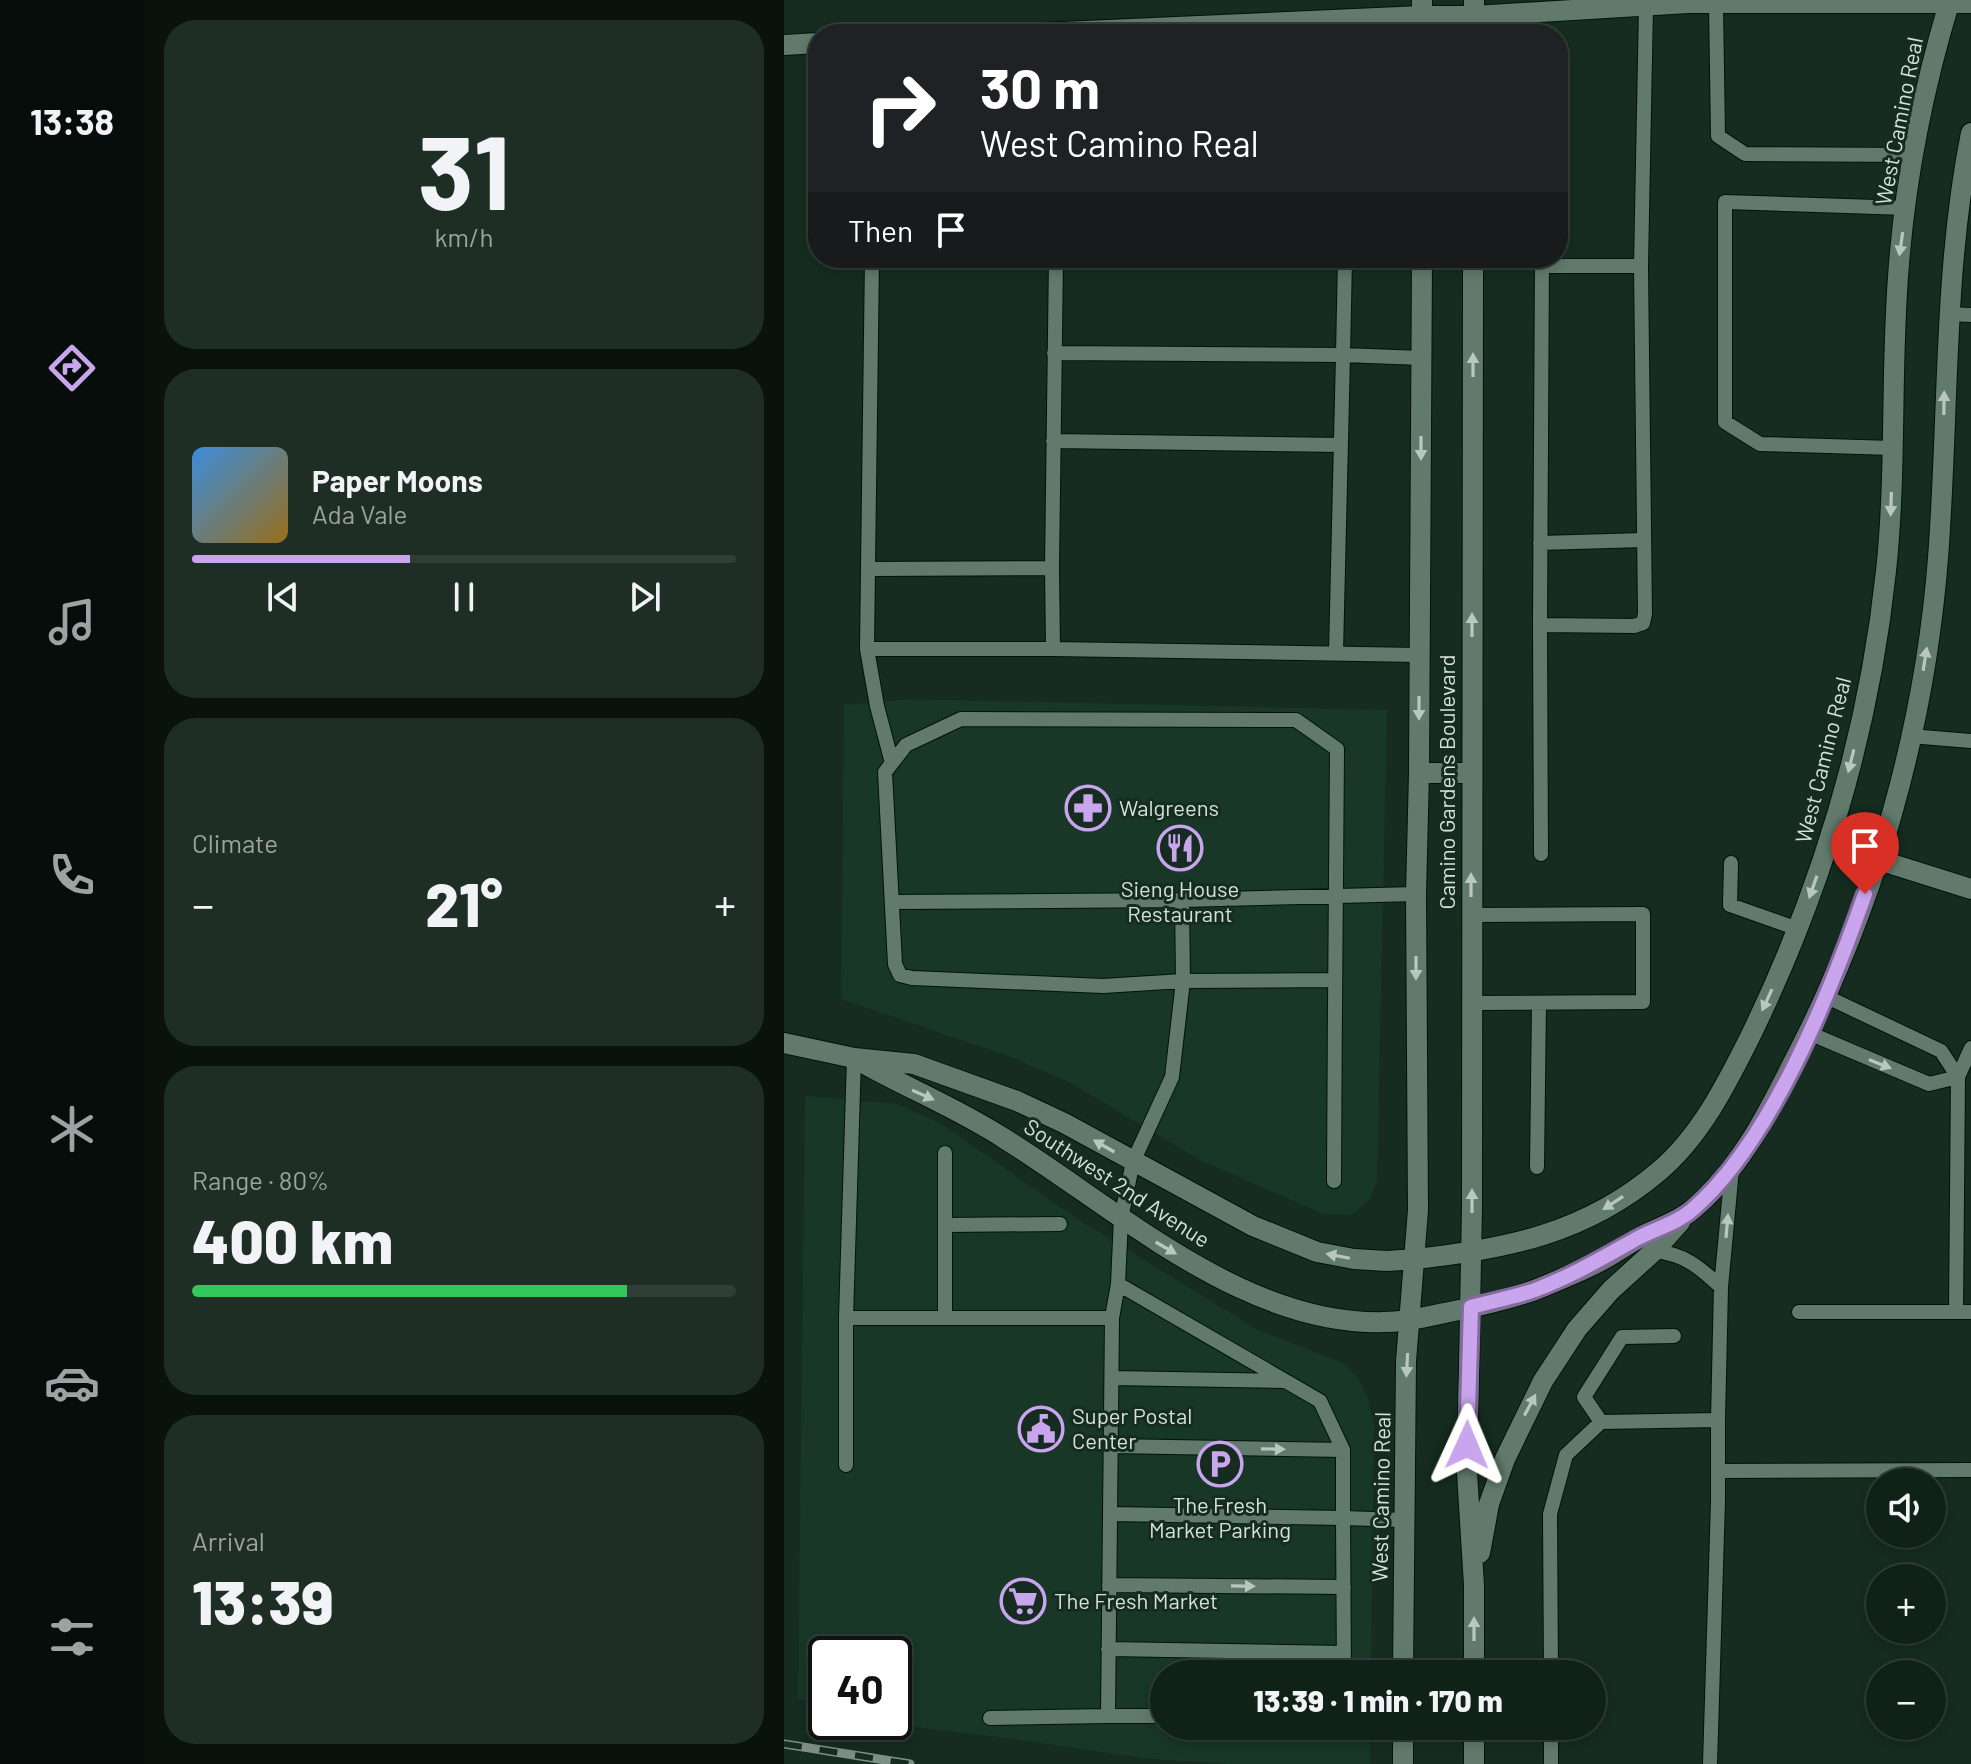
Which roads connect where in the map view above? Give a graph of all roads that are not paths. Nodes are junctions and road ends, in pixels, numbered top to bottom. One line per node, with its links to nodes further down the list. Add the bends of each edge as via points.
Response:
1 (1725, 2): 2 (street); 4 (street); 11 (lane, via 1718,136 1745,154)
2 (1949, 2): 3 (street); 11 (street, West Camino Real)
3 (1971, 3)
4 (1651, 4): 6 (street); 14 (lane)
5 (1422, 17): 6 (street); 7 (street)
6 (1474, 17)
7 (1256, 24)
8 (808, 44): 9 (street)
9 (784, 45)
10 (1971, 133): 21 (street)
11 (1913, 155): 12 (street, West Camino Real)
12 (1906, 208): 28 (street, West Camino Real, one-way to 28, via 1898,276); 28 (lane, via 1725,202 1725,422 1760,444)
13 (1568, 263): 14 (lane)
14 (1641, 266): 29 (lane)
15 (872, 268): 32 (lane)
16 (1056, 268): 23 (lane)
17 (1345, 268): 24 (lane)
18 (1422, 268): 25 (street, Camino Gardens Boulevard)
19 (1473, 268): 42 (street, Camino Gardens Boulevard, one-way to 19)
20 (1542, 268): 30 (lane)
21 (1948, 314): 22 (lane); 38 (street, one-way to 21, via 1938,560)
22 (1971, 315)
23 (1054, 353): 24 (lane); 26 (lane)
24 (1343, 355): 25 (lane); 27 (lane)
25 (1422, 358): 37 (street, Camino Gardens Boulevard, one-way to 37)
26 (1053, 441): 27 (lane); 31 (lane)
27 (1341, 445): 36 (lane)
28 (1893, 448): 43 (street, West Camino Real, one-way to 43, via 1879,624 1867,697)
29 (1644, 540): 30 (lane); 33 (lane, via 1643,623)
30 (1540, 543): 33 (lane)
31 (1052, 568): 32 (lane); 35 (lane)
32 (868, 569): 34 (lane)
33 (1540, 625): 44 (lane)
34 (867, 649): 35 (lane); 40 (lane)
35 (1053, 649): 36 (lane)
36 (1336, 653): 37 (lane)
37 (1419, 655): 41 (street, Camino Gardens Boulevard, one-way to 41)
38 (1910, 736): 39 (lane); 45 (street)
39 (1971, 741)
40 (892, 763): 49 (lane, via 906,745 961,719 1296,720 1337,749); 51 (lane, via 885,772)
41 (1419, 773): 42 (street); 48 (street, Camino Gardens Boulevard)
42 (1471, 773): 52 (street, Camino Gardens Boulevard, one-way to 42)
43 (1828, 844): 45 (street); 53 (street, West Camino Real, one-way to 53)
44 (1541, 854)
45 (1876, 860): 47 (street); 56 (street)
46 (1731, 863): 53 (lane, via 1730,905)
47 (1971, 889)
48 (1416, 894): 49 (lane); 76 (street, Camino Gardens Boulevard, one-way to 76)
49 (1335, 896): 50 (lane); 54 (lane)
50 (1182, 900): 51 (lane); 55 (lane)
51 (893, 902): 55 (lane, via 900,975 1103,986)
52 (1471, 915): 57 (street, Camino Gardens Boulevard); 58 (lane, via 1643,914 1643,1002)
53 (1798, 929): 75 (street, West Camino Real, one-way to 75, via 1717,1099 1659,1172 1576,1224)
54 (1335, 980): 55 (lane); 68 (lane)
55 (1183, 981): 65 (lane, via 1172,1077)
56 (1825, 996): 59 (street); 63 (lane, via 1941,1051)
57 (1471, 1003): 58 (lane); 75 (street, Camino Gardens Boulevard, one-way to 57)
58 (1539, 1003): 67 (lane)
59 (1809, 1033): 63 (lane, one-way to 63, via 1929,1084); 66 (street)
60 (784, 1043): 62 (street, Southwest 2nd Avenue)
61 (1971, 1048): 63 (lane)
62 (854, 1058): 65 (street, Southwest 2nd Avenue, one-way to 62, via 1064,1123 982,1088 914,1064); 71 (street, Southwest 2nd Avenue, one-way to 71, via 992,1130); 82 (lane)
63 (1958, 1077): 70 (lane)
64 (945, 1153): 73 (lane)
65 (1133, 1162): 71 (lane); 76 (street, Southwest 2nd Avenue, one-way to 65, via 1354,1259 1317,1252 1253,1226)
66 (1733, 1165): 69 (street); 78 (lane, one-way to 66)
67 (1537, 1167)
68 (1334, 1181)
69 (1689, 1213): 74 (street); 79 (street, via 1598,1263 1533,1291)
70 (1963, 1216): 81 (lane)
71 (1121, 1218): 77 (lane); 85 (street, Southwest 2nd Avenue, one-way to 85, via 1218,1278 1288,1306 1370,1323)
72 (1060, 1224): 73 (lane)
73 (945, 1225): 83 (lane)
74 (1654, 1251): 78 (lane, via 1686,1259); 100 (street, one-way to 74, via 1489,1504 1524,1415 1577,1329)
75 (1472, 1253): 76 (street, West Camino Real); 79 (street, Camino Gardens Boulevard)
76 (1416, 1259): 85 (street, West Camino Real)
77 (1118, 1284): 84 (lane); 88 (lane)
78 (1721, 1287): 89 (lane)
79 (1471, 1307): 85 (street); 100 (street, via 1467,1473)
80 (1799, 1312): 81 (lane)
81 (1963, 1312)
82 (846, 1318): 83 (lane); 93 (lane)
83 (945, 1318): 84 (lane)
84 (1112, 1318): 87 (lane)
85 (1411, 1320): 98 (street, West Camino Real, one-way to 98)
86 (1674, 1336): 90 (lane, via 1622,1337 1584,1397)
87 (1112, 1378): 88 (lane); 91 (lane)
88 (1284, 1381): 92 (lane, via 1320,1401)
89 (1718, 1420): 90 (lane); 95 (lane)
90 (1601, 1422): 107 (lane, via 1566,1455 1550,1514)
91 (1111, 1446): 92 (lane, one-way to 92); 96 (lane)
92 (1343, 1450): 97 (lane)
93 (846, 1465)
94 (1971, 1470): 95 (lane)
95 (1718, 1471): 117 (lane)
96 (1110, 1514): 97 (lane); 99 (lane)
97 (1343, 1518): 98 (lane); 101 (lane)
98 (1404, 1520): 105 (street, West Camino Real)
99 (1109, 1585): 101 (lane, one-way to 101); 102 (lane)
100 (1474, 1585): 106 (street, one-way to 100)
101 (1344, 1587): 103 (lane)
102 (1108, 1649): 103 (lane); 108 (lane)
103 (1344, 1653): 104 (lane)
104 (1344, 1660)
105 (1403, 1660)
106 (1474, 1660)
107 (1551, 1660)
108 (1108, 1716): 109 (lane); 110 (lane)
109 (1150, 1716)
110 (990, 1718)
111 (1403, 1740): 114 (street)
112 (1474, 1740): 115 (street)
113 (1551, 1740): 116 (lane)
114 (1403, 1764)
115 (1474, 1764)
116 (1551, 1764)
117 (1710, 1764)

